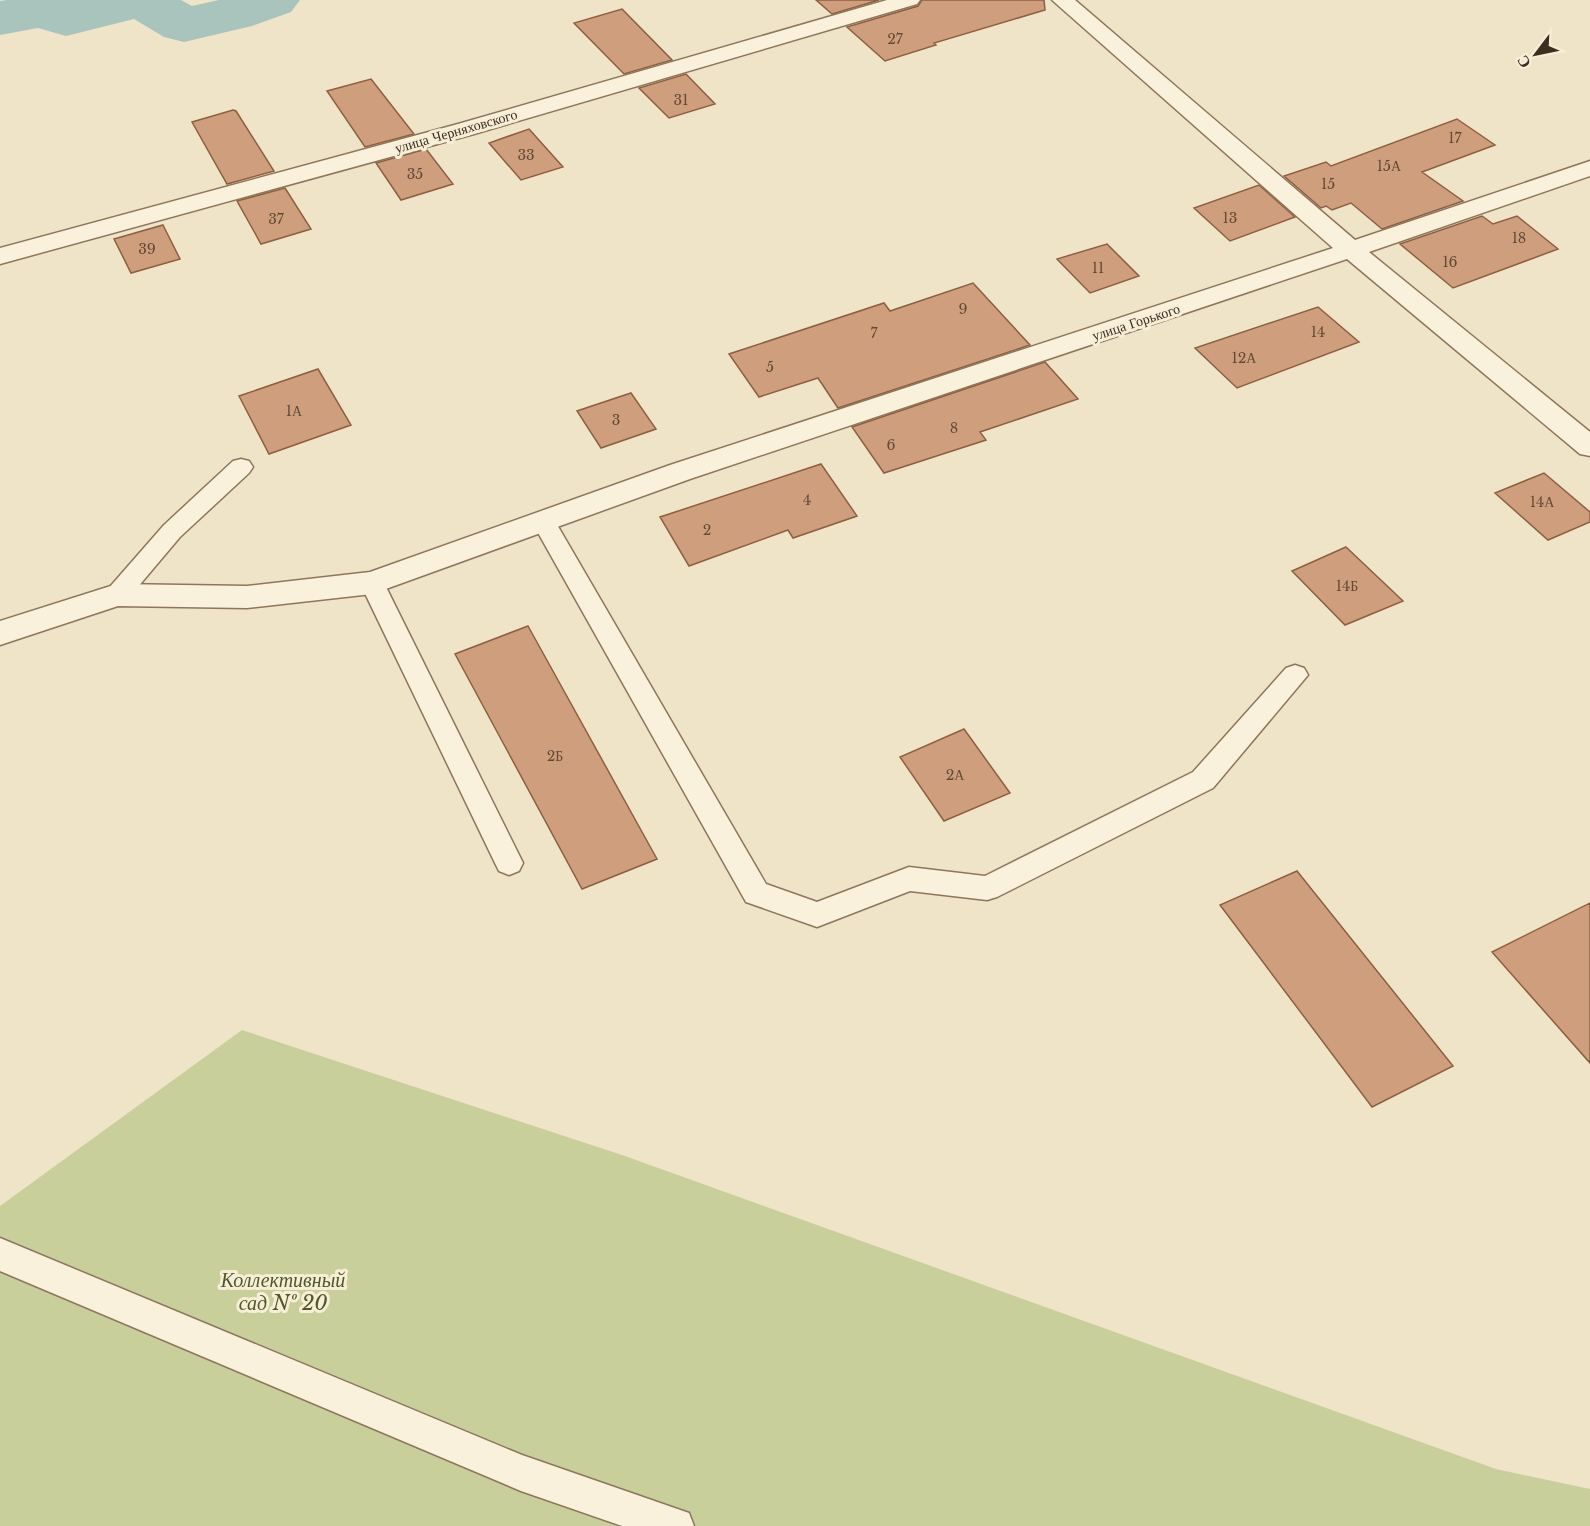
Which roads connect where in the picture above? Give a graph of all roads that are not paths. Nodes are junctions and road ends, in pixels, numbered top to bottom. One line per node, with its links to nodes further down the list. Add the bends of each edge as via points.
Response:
1 (910, 0): 5 (street, улица Черняховского, via 466,129)
2 (1062, 0): 4 (street)
3 (1590, 168): 4 (street, улица Горького)
4 (1351, 250): 6 (street); 8 (street, улица Горького, via 680,472)
5 (0, 255)
6 (1590, 447)
7 (241, 467): 10 (lane, via 172,531)
8 (544, 522): 9 (street, улица Горького); 12 (lane, via 756,893 817,915 909,879 987,888 1203,780)
9 (372, 583): 10 (street, улица Горького, via 247,597); 13 (lane)
10 (117, 595): 11 (street, улица Горького)
11 (0, 633)
12 (1295, 675)
13 (509, 863)
14 (0, 1254): 15 (lane, via 521,1473)
15 (676, 1526)

